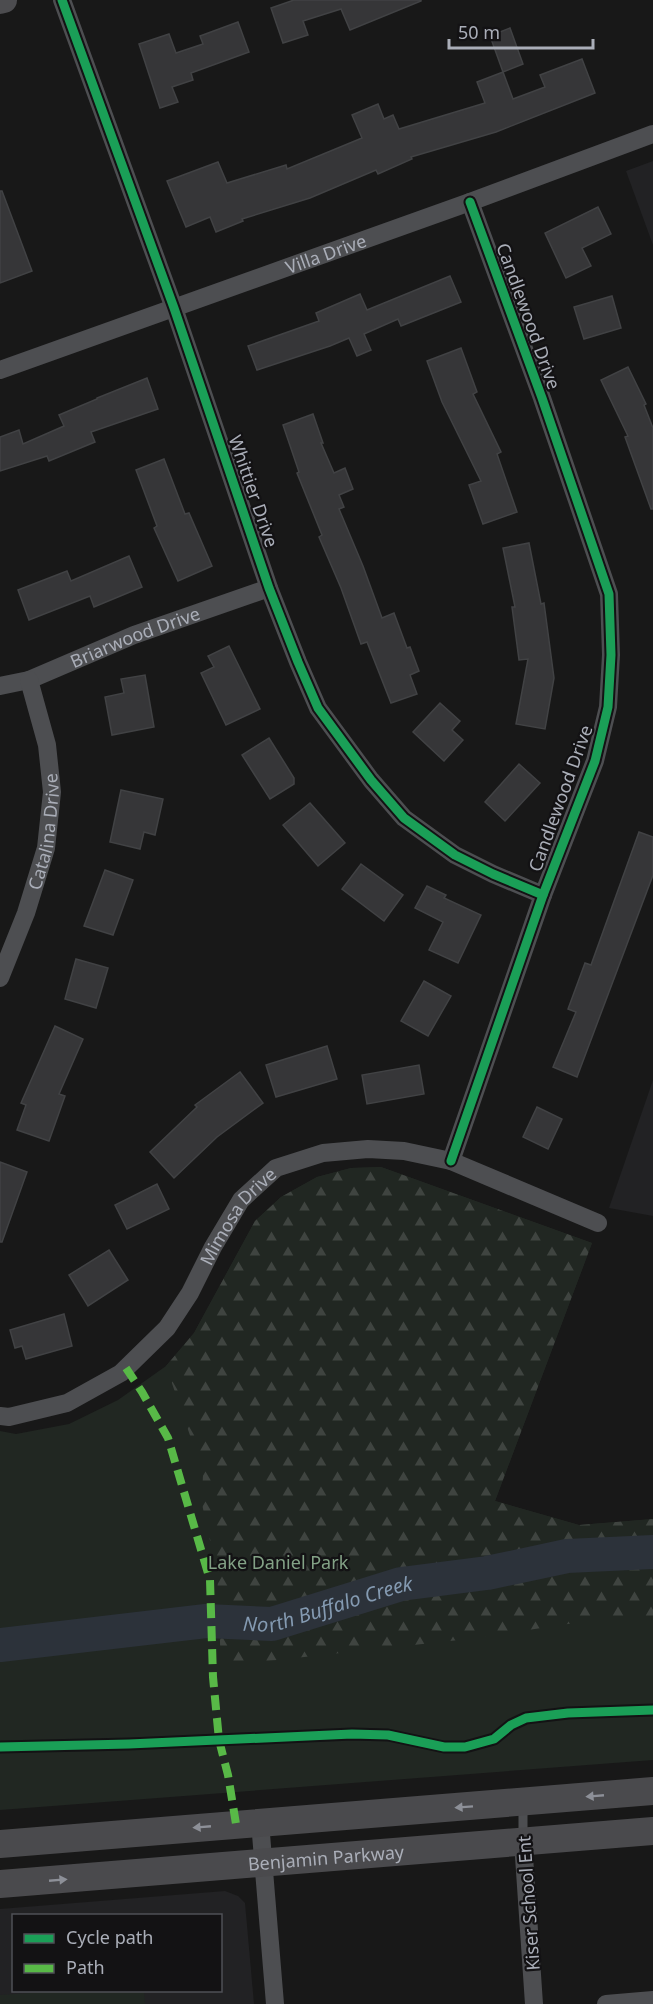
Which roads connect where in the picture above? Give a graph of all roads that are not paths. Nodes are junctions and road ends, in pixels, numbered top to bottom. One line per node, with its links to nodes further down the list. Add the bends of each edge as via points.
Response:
1 (62, 0): 4 (street, Whittier Drive)
2 (653, 135): 3 (street, Villa Drive)
3 (470, 202): 4 (street, Villa Drive); 9 (street, Candlewood Drive, via 609,594 609,707 595,761)
4 (174, 308): 5 (street, Villa Drive); 6 (street, Whittier Drive)
5 (0, 370)
6 (269, 588): 7 (street, Briarwood Drive, via 134,635); 9 (street, Whittier Drive, via 318,708 404,818 455,855)
7 (29, 680): 8 (street, Briarwood Drive); 10 (street, Catalina Drive, via 47,745 52,792 46,848)
8 (0, 686)
9 (543, 895): 11 (street, Candlewood Drive)
10 (0, 978)
11 (451, 1161): 12 (street, Mimosa Drive); 13 (street, Mimosa Drive, via 404,1151 368,1149 323,1154 276,1168 241,1200 167,1328 121,1373 67,1403)
12 (598, 1223)
13 (0, 1416)
14 (653, 1791): 15 (main road, one-way to 15)
15 (523, 1802): 16 (main road, one-way to 16); 18 (lane, Kiser School Ent)
16 (260, 1822): 19 (main road, one-way to 19); 20 (street)
17 (653, 1831): 18 (main road, Benjamin Parkway)
18 (523, 1842): 20 (main road, Benjamin Parkway); 24 (street, Kiser School Ent)
19 (0, 1844)
20 (264, 1863): 21 (main road, Benjamin Parkway, one-way to 20); 23 (street)
21 (0, 1884)
22 (653, 2000): 25 (street)
23 (275, 2004)
24 (534, 2004)
25 (606, 2004)

